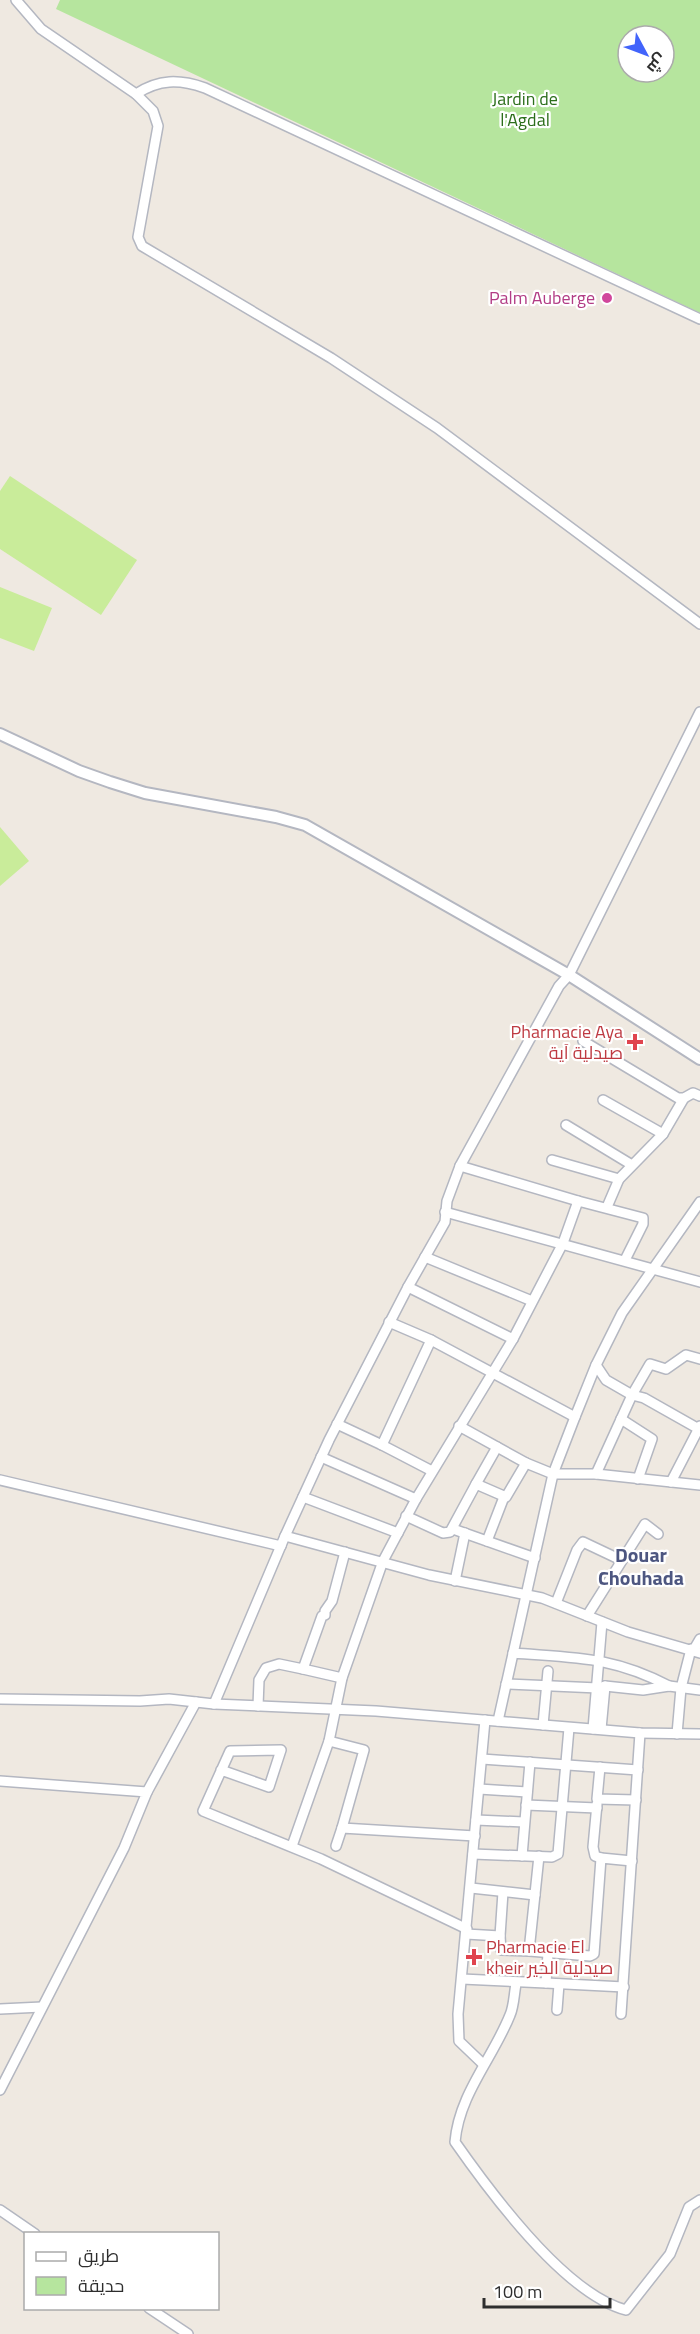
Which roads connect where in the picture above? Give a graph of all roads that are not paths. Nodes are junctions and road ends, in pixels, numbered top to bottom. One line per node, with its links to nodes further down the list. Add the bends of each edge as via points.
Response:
1 (15, 0): 2 (street, via 41,29)
2 (135, 94): 3 (street, via 170,80 205,88); 4 (street, via 153,111 158,126 138,237 142,246 331,358 437,428)
3 (700, 319)
4 (700, 624)
5 (700, 712): 7 (street)
6 (0, 734): 7 (street, via 79,771 128,788 300,823)
7 (569, 975): 9 (street); 17 (street)
8 (583, 1041): 11 (street)
9 (700, 1059)
10 (700, 1096): 11 (street, via 693,1093)
11 (684, 1098): 14 (street)
12 (603, 1100): 14 (street)
13 (566, 1125): 16 (street)
14 (663, 1134): 16 (street)
15 (552, 1160): 18 (street)
16 (632, 1165): 18 (street)
17 (460, 1166): 19 (street); 22 (street)
18 (619, 1179): 21 (street)
19 (578, 1201): 21 (street); 23 (street)
20 (700, 1202): 26 (street)
21 (607, 1208): 25 (street, via 644,1220)
22 (445, 1212): 23 (street); 24 (street, via 445,1222)
23 (563, 1243): 25 (street); 29 (street)
24 (425, 1257): 28 (street); 29 (street)
25 (625, 1260): 26 (street)
26 (652, 1268): 27 (street); 34 (street, via 628,1301)
27 (700, 1282)
28 (408, 1287): 30 (street); 31 (street)
29 (532, 1301): 31 (street)
30 (389, 1322): 32 (street); 39 (street)
31 (513, 1339): 35 (street)
32 (431, 1340): 35 (street); 43 (street)
33 (700, 1359): 36 (street, via 686,1355 666,1369 650,1364)
34 (596, 1365): 36 (street, via 606,1380); 37 (street)
35 (491, 1372): 37 (street); 40 (street)
36 (632, 1395): 38 (street); 41 (street)
37 (575, 1417): 48 (street)
38 (621, 1419): 49 (street); 50 (street, via 652,1439)
39 (337, 1424): 43 (street); 45 (street)
40 (459, 1426): 44 (street); 47 (street)
41 (699, 1427): 42 (street)
42 (696, 1443): 52 (street)
43 (382, 1445): 47 (street)
44 (497, 1447): 46 (street); 53 (street)
45 (321, 1457): 55 (street); 57 (street)
46 (526, 1463): 48 (street); 56 (street)
47 (432, 1471): 57 (street)
48 (553, 1474): 49 (street); 67 (street)
49 (596, 1474): 50 (street)
50 (638, 1479): 52 (street)
51 (0, 1480): 65 (street)
52 (671, 1482): 54 (street)
53 (476, 1484): 56 (street); 59 (street)
54 (700, 1485)
55 (303, 1497): 60 (street); 63 (street)
56 (504, 1497): 64 (street)
57 (416, 1499): 58 (street)
58 (406, 1516): 59 (street, via 444,1533); 60 (street)
59 (453, 1529): 61 (street)
60 (398, 1533): 69 (street)
61 (465, 1533): 64 (street); 70 (street)
62 (658, 1534): 68 (street, via 645,1524)
63 (285, 1536): 65 (street); 66 (street)
64 (487, 1541): 67 (street)
65 (281, 1546): 90 (street)
66 (345, 1552): 69 (street); 79 (street, via 332,1601 322,1616)
67 (535, 1558): 71 (street)
68 (621, 1560): 72 (street, via 583,1542); 73 (street)
69 (383, 1561): 70 (street); 81 (street)
70 (455, 1581): 71 (street)
71 (525, 1596): 72 (street); 77 (street)
72 (556, 1603): 73 (street)
73 (587, 1616): 74 (street)
74 (602, 1622): 76 (street); 78 (street)
75 (700, 1639): 76 (street)
76 (695, 1651): 86 (street)
77 (513, 1653): 78 (street); 82 (street)
78 (600, 1659): 84 (street, via 631,1667); 85 (street)
79 (303, 1669): 81 (street); 91 (street, via 279,1664 266,1668 259,1680)
80 (548, 1671): 83 (street)
81 (342, 1678): 92 (street)
82 (506, 1683): 83 (street); 94 (street)
83 (545, 1684): 85 (street); 95 (street)
84 (669, 1686): 85 (street, via 638,1690); 86 (street)
85 (601, 1687): 97 (street)
86 (681, 1688): 87 (street); 99 (street)
87 (700, 1690)
88 (0, 1699): 89 (street)
89 (195, 1702): 90 (street); 110 (street)
90 (214, 1704): 91 (street)
91 (258, 1706): 92 (street)
92 (333, 1709): 93 (street); 101 (street)
93 (485, 1720): 94 (street); 102 (street)
94 (498, 1721): 95 (street)
95 (543, 1725): 96 (street)
96 (569, 1728): 97 (street); 104 (street)
97 (597, 1729): 98 (street)
98 (640, 1733): 99 (street); 107 (street)
99 (677, 1734): 100 (street)
100 (700, 1734)
101 (328, 1741): 118 (street, via 364,1750); 120 (street)
102 (482, 1759): 103 (street); 109 (street)
103 (530, 1762): 104 (street); 111 (street)
104 (566, 1765): 105 (street); 115 (street)
105 (600, 1767): 107 (street); 113 (street)
106 (221, 1770): 106 (street, via 230,1751 281,1750 269,1787); 120 (street, via 203,1811)
107 (638, 1770): 112 (street)
108 (0, 1781): 110 (street)
109 (479, 1789): 111 (street); 116 (street)
110 (147, 1792): 139 (street, via 124,1848)
111 (527, 1792): 114 (street)
112 (636, 1800): 113 (street); 126 (street)
113 (597, 1803): 115 (street); 125 (street, via 593,1847 595,1855)
114 (526, 1805): 115 (street); 117 (street)
115 (563, 1807): 124 (street, via 558,1854)
116 (476, 1820): 117 (street); 119 (street)
117 (524, 1822): 123 (street)
118 (342, 1828): 119 (street); 121 (street)
119 (475, 1836): 122 (street)
120 (292, 1846): 130 (street)
121 (336, 1846)
122 (473, 1854): 123 (street); 127 (street)
123 (522, 1856): 124 (street)
124 (539, 1856): 129 (street)
125 (601, 1858): 126 (street); 133 (street, via 594,1953)
126 (632, 1861): 138 (street)
127 (471, 1888): 128 (street); 130 (street)
128 (503, 1892): 129 (street); 131 (street)
129 (535, 1894): 132 (street)
130 (466, 1932): 131 (street); 134 (street)
131 (500, 1936): 132 (street, via 501,1950)
132 (529, 1951): 133 (street)
133 (548, 1953): 135 (street)
134 (462, 1979): 136 (street); 143 (street, via 459,2040)
135 (546, 1983): 136 (street); 137 (street)
136 (516, 1984): 143 (street, via 511,2014)
137 (559, 1984): 138 (street); 141 (street)
138 (624, 1988): 142 (street)
139 (42, 2007): 140 (street); 144 (street)
140 (0, 2009)
141 (557, 2010)
142 (621, 2014)
143 (483, 2064): 145 (street, via 456,2127 455,2142 513,2220 595,2297 624,2310 630,2308 671,2251 689,2207)
144 (0, 2090)
145 (700, 2199)
146 (0, 2210): 147 (street)
147 (32, 2232)
148 (152, 2310): 149 (street)
149 (188, 2334)

